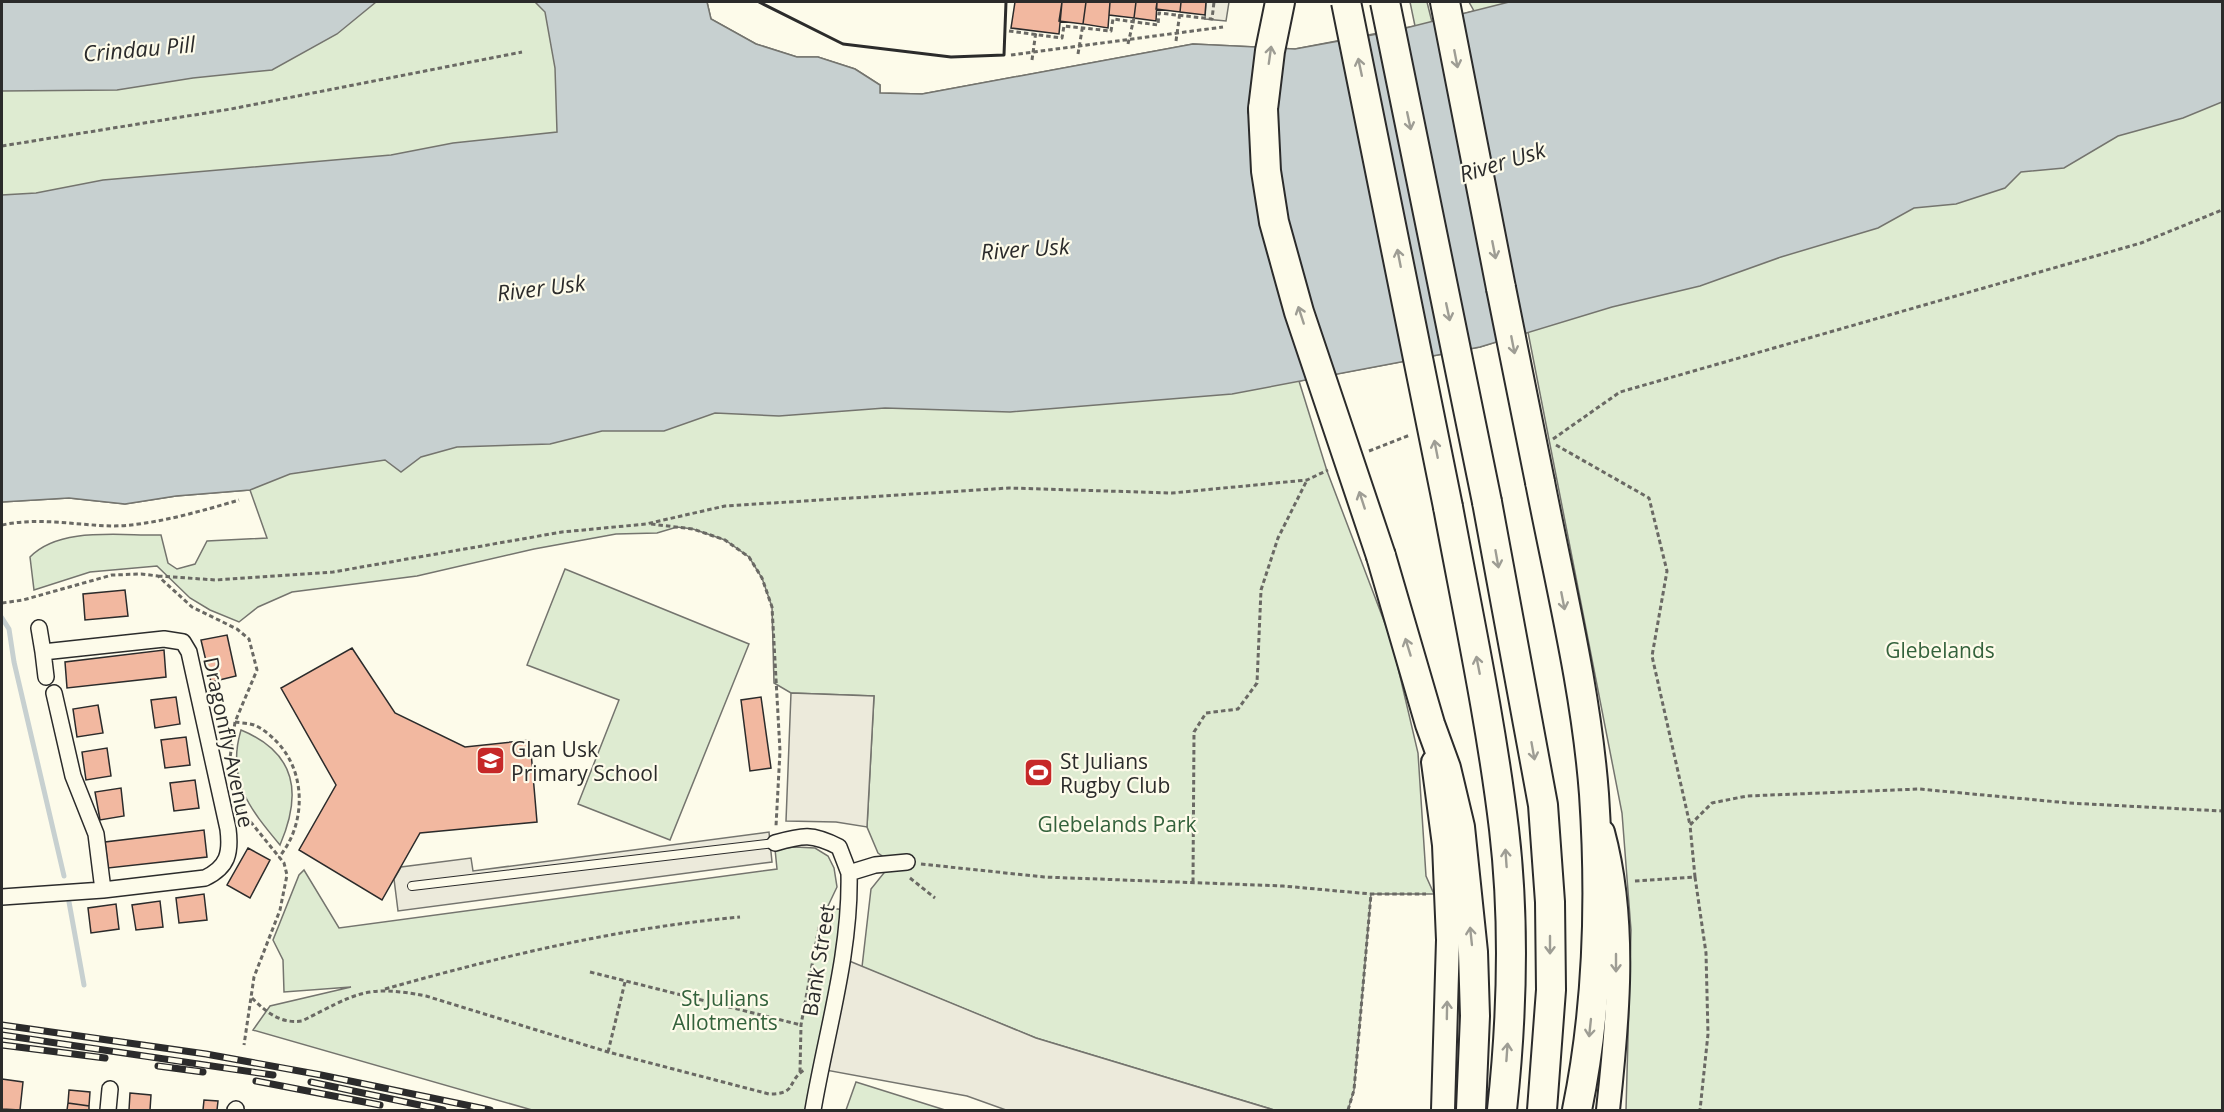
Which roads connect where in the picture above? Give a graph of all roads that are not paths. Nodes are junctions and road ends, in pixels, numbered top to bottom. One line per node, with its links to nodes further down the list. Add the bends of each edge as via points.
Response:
1 (1280, 2): 9 (highway, one-way to 1, bridge, via 1381,556 1299,312 1274,222 1266,171 1263,109)
2 (1346, 2): 22 (highway, one-way to 2, bridge, via 1511,999 1504,830 1448,507)
3 (1385, 2): 23 (highway, one-way to 23, bridge, via 1487,502 1543,805 1551,990)
4 (1445, 2): 10 (highway, one-way to 10, bridge, via 1576,666)
5 (39, 628): 6 (street)
6 (43, 652): 7 (street); 15 (street, Dragonfly Avenue, via 174,639 183,642 189,652 228,829 227,861 205,878)
7 (46, 677)
8 (54, 693): 15 (street, via 73,776 96,834)
9 (1430, 724): 20 (main road, one-way to 9, via 1448,940 1444,845); 21 (highway, one-way to 9, via 1475,1016 1460,827 1446,768)
10 (1594, 795): 24 (highway, one-way to 24, via 1595,968); 25 (main road, one-way to 25, via 1617,904 1615,1046)
11 (775, 843): 13 (street, via 802,835 825,840 839,847); 14 (lane)
12 (900, 863): 13 (street)
13 (849, 873): 19 (street, Bank Street, via 842,958)
14 (412, 886)
15 (103, 890): 16 (street, Dragonfly Avenue)
16 (2, 897)
17 (110, 1089): 18 (street)
18 (108, 1110)
19 (813, 1110)
20 (1443, 1110)
21 (1471, 1110)
22 (1502, 1110)
23 (1542, 1110)
24 (1577, 1110)
25 (1608, 1110)

